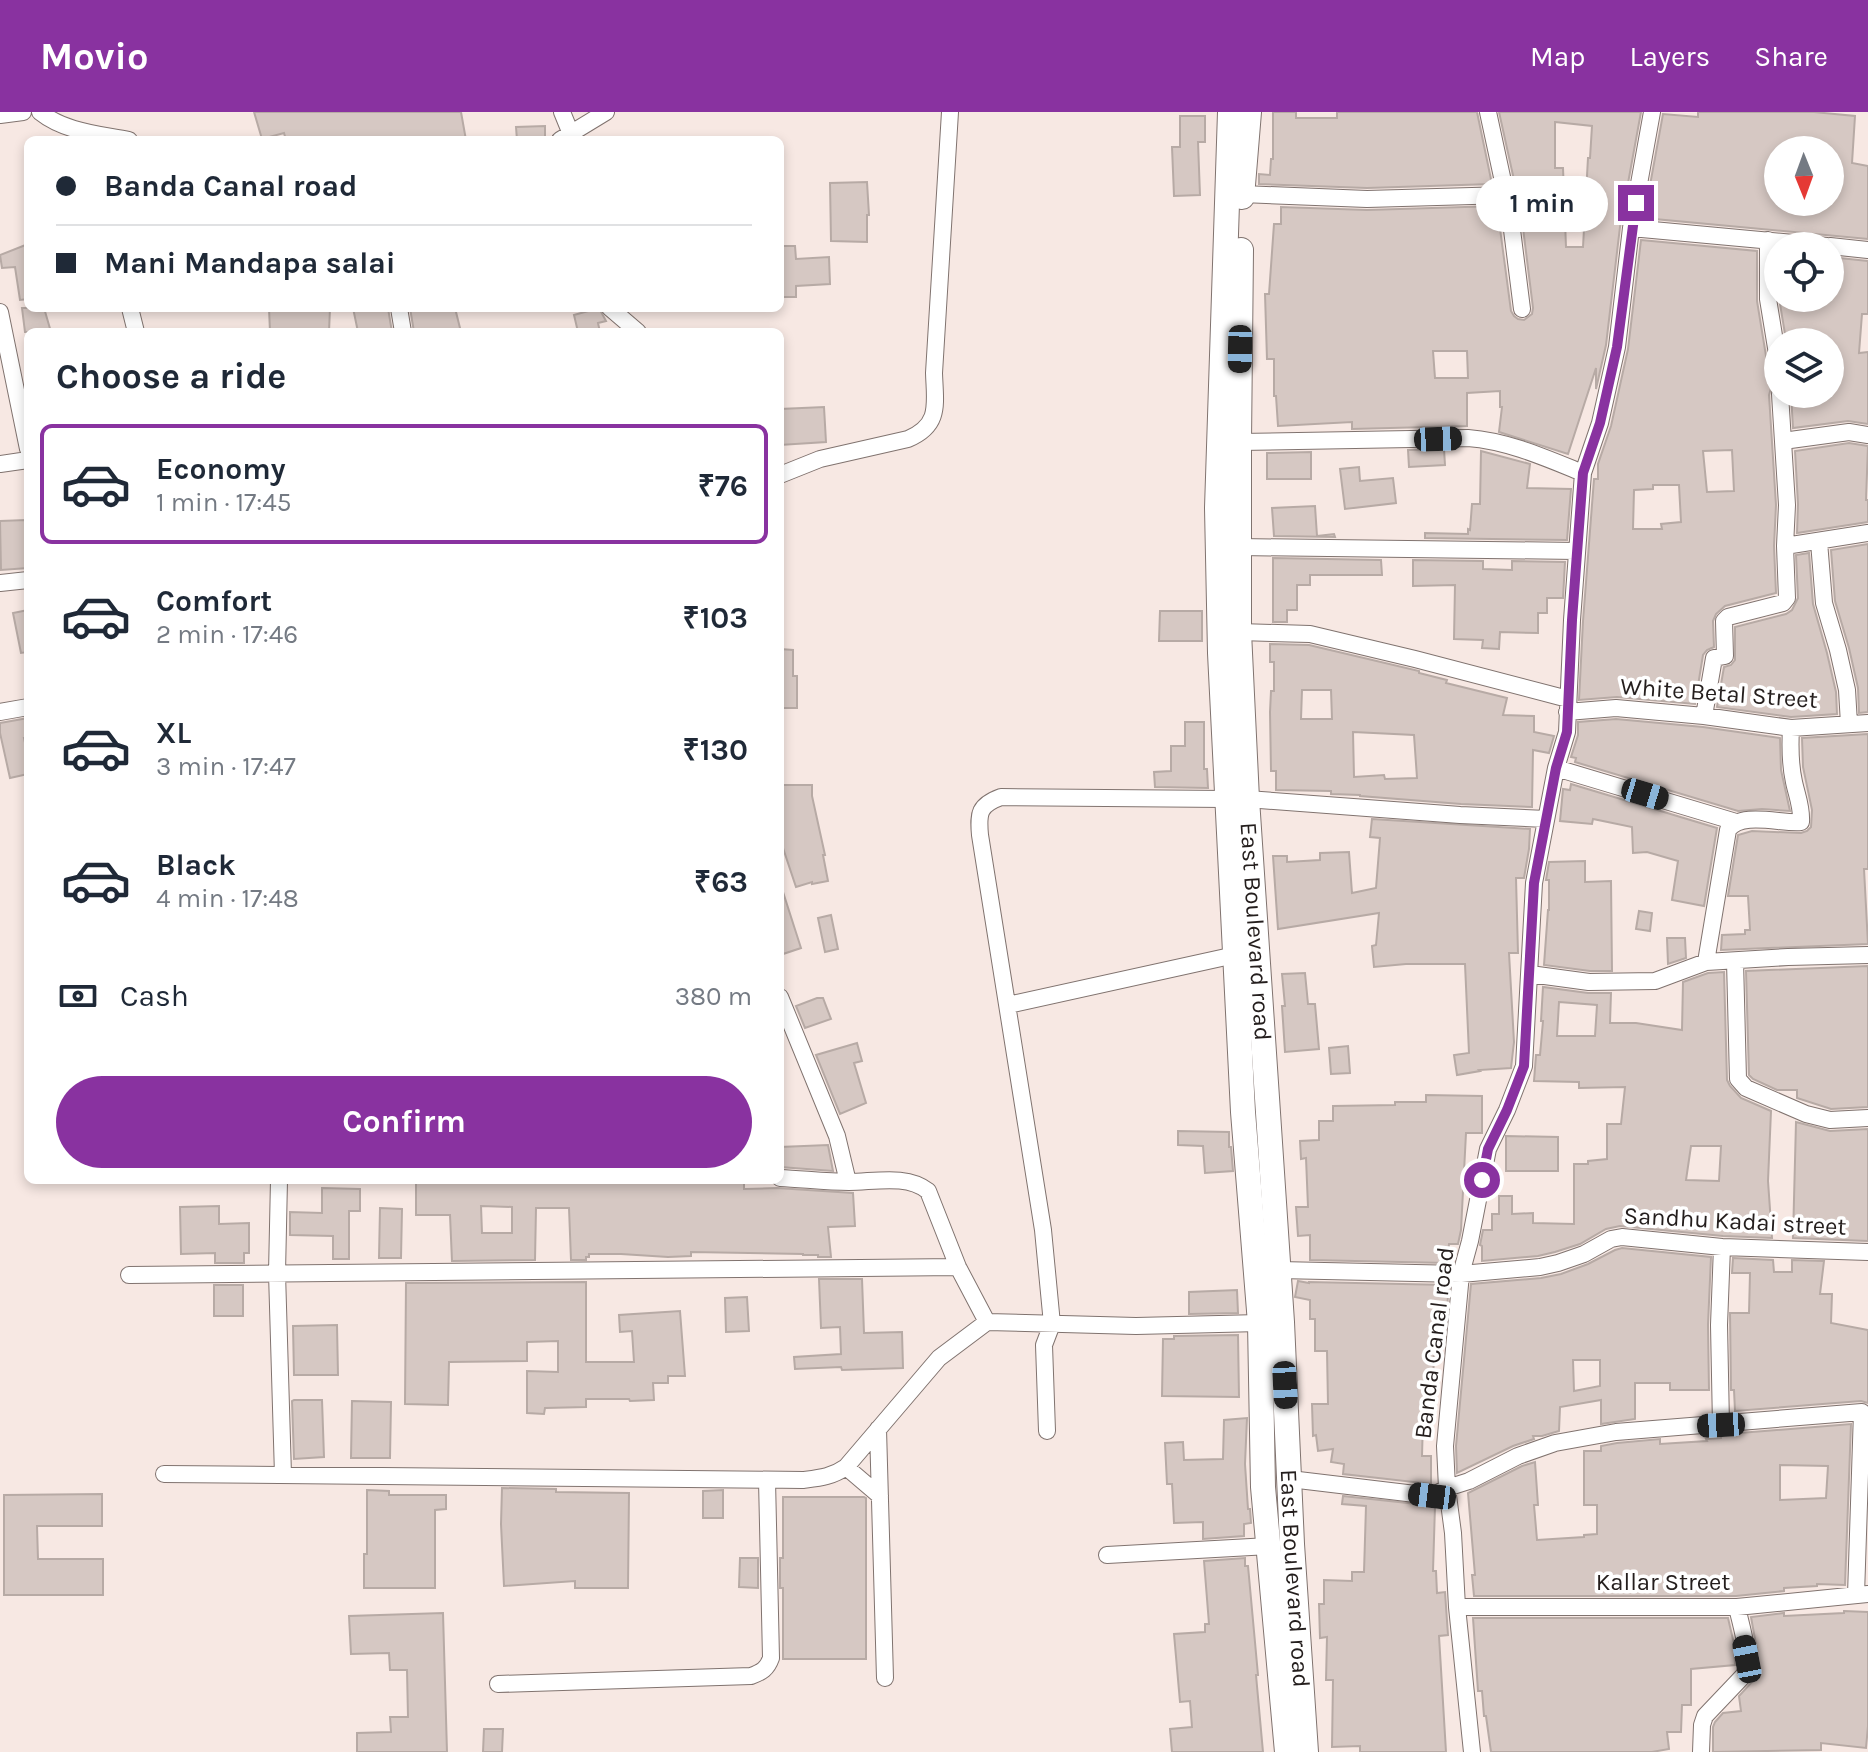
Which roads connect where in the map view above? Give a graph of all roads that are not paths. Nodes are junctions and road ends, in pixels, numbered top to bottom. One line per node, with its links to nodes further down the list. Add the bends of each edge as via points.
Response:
1 (23, 112): 11 (street)
2 (40, 112): 12 (street)
3 (78, 112): 12 (street)
4 (562, 112): 13 (street)
5 (606, 112): 14 (street)
6 (950, 112): 32 (street, via 930,425 908,439 820,459)
7 (1230, 112): 50 (main road, via 1217,508)
8 (1249, 112): 15 (main road, East Boulevard road)
9 (1488, 112): 16 (street)
10 (1652, 112): 17 (street, Banda Canal road)
11 (0, 115)
12 (89, 136)
13 (566, 136)
14 (568, 136)
15 (1242, 194): 16 (street, via 1367,199); 29 (main road, East Boulevard road)
16 (1507, 195): 21 (street)
17 (1631, 228): 18 (street); 33 (street, Banda Canal road, via 1617,347)
18 (1764, 240)
19 (1844, 248): 20 (street)
20 (1868, 250)
21 (1522, 309)
22 (0, 312): 26 (street)
23 (615, 312): 24 (street)
24 (633, 328)
25 (1781, 408): 28 (street)
26 (24, 429)
27 (1868, 435): 28 (street, via 1849,432)
28 (1783, 441): 36 (street)
29 (1239, 442): 33 (street, via 1477,439); 37 (main road, East Boulevard road)
30 (24, 461): 31 (street)
31 (0, 464)
32 (784, 473)
33 (1583, 473): 38 (street, Banda Canal road)
34 (1868, 533): 35 (street)
35 (1819, 542): 36 (street); 47 (street, via 1824,603 1847,690)
36 (1785, 546): 45 (street, via 1787,598 1724,621 1725,656 1714,658)
37 (1239, 547): 38 (street); 41 (main road, East Boulevard road)
38 (1577, 551): 42 (street, Banda Canal road)
39 (24, 580): 40 (street)
40 (0, 583)
41 (1239, 632): 42 (street, White Betal Street, via 1310,634); 50 (main road, East Boulevard road)
42 (1568, 705): 45 (street, White Betal Street); 49 (street, Banda Canal road, via 1567,732)
43 (24, 708): 44 (street)
44 (0, 712)
45 (1704, 716): 48 (street, White Betal Street)
46 (1868, 723): 47 (street, White Betal Street)
47 (1849, 724): 48 (street, White Betal Street)
48 (1791, 728): 52 (street, via 1801,822)
49 (1556, 768): 51 (street, Banda Canal road); 52 (street)
50 (1237, 799): 51 (street); 53 (main road); 58 (street, via 1001,797 988,802 979,822); 67 (main road, East Boulevard road)
51 (1546, 819): 57 (street, Banda Canal road, via 1534,883)
52 (1736, 822): 56 (street, via 1728,830)
53 (1235, 955): 58 (street); 72 (main road)
54 (1868, 955): 55 (street)
55 (1735, 961): 56 (street); 60 (street, via 1741,1083 1806,1114 1830,1120)
56 (1706, 962): 57 (street, via 1655,981 1589,982)
57 (1530, 974): 69 (street, Banda Canal road, via 1524,1066 1488,1149)
58 (1008, 1005): 73 (street)
59 (788, 1035): 62 (street, via 837,1136)
60 (1868, 1118)
61 (784, 1178): 62 (street)
62 (848, 1182): 66 (street, via 885,1181 920,1185 928,1191)
63 (279, 1184): 68 (street)
64 (1722, 1247): 65 (street, Sandhu Kadai street); 69 (street, Sandhu Kadai street, via 1616,1238 1550,1266); 75 (street)
65 (1868, 1252)
66 (958, 1267): 68 (street); 71 (street)
67 (1279, 1270): 69 (street, Sandhu Kadai street); 81 (main road, East Boulevard road)
68 (277, 1273): 70 (street); 80 (street)
69 (1461, 1274): 83 (street, Banda Canal road, via 1445,1446)
70 (129, 1275)
71 (987, 1322): 73 (street); 76 (street, via 939,1358)
72 (1260, 1323): 73 (street); 85 (main road)
73 (1052, 1324): 77 (street, via 1044,1345)
74 (1865, 1412): 75 (street); 87 (street)
75 (1721, 1425): 83 (street, via 1616,1432 1555,1443)
76 (878, 1429): 78 (street); 84 (street)
77 (1047, 1431)
78 (846, 1467): 82 (street, via 823,1478); 84 (street)
79 (164, 1474): 80 (street)
80 (283, 1475): 82 (street)
81 (1290, 1479): 83 (street, via 1432,1496); 93 (main road, East Boulevard road)
82 (767, 1480): 91 (street, via 771,1658 762,1673)
83 (1447, 1488): 88 (street, Banda Canal road)
84 (880, 1496): 90 (street)
85 (1269, 1546): 86 (street); 92 (main road)
86 (1107, 1555)
87 (1862, 1594): 89 (street, Kallar Street)
88 (1457, 1607): 89 (street, Kallar Street); 94 (street, Banda Canal road)
89 (1737, 1607): 95 (street, via 1747,1668 1705,1716)
90 (885, 1678)
91 (498, 1684)
92 (1287, 1752)
93 (1306, 1752)
94 (1472, 1752)
95 (1701, 1752)

